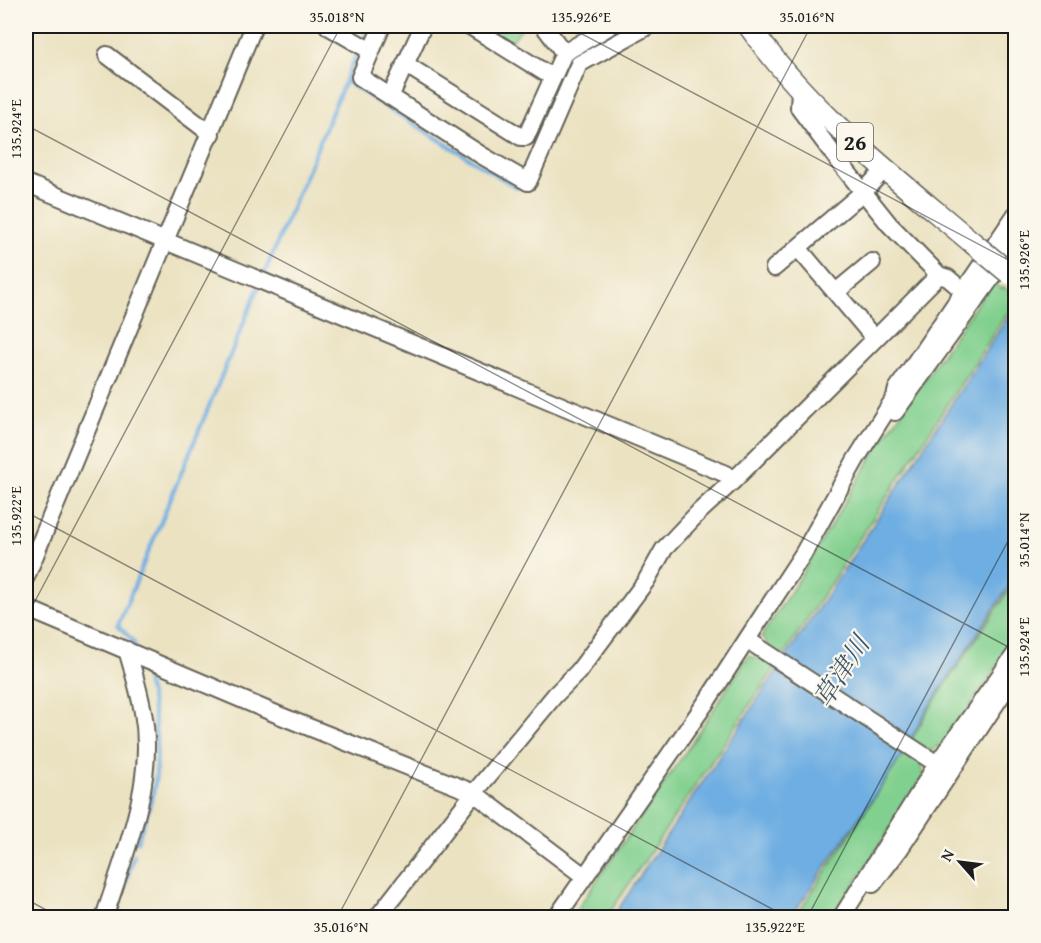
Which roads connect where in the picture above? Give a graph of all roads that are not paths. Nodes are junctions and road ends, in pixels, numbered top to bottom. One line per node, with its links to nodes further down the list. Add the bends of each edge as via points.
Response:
1 (254, 26): 17 (street)
2 (328, 26): 10 (street)
3 (382, 26): 10 (street)
4 (423, 26): 13 (street)
5 (470, 26): 14 (street)
6 (544, 26): 11 (street)
7 (610, 26): 11 (street)
8 (648, 26): 16 (street, via 579,64 528,182)
9 (749, 26): 15 (main road, 26)
10 (371, 51): 16 (street, via 360,77)
11 (564, 53): 14 (street)
12 (107, 55): 17 (street)
13 (405, 64): 14 (street, via 520,137 526,137); 16 (street)
14 (552, 77)
15 (800, 89): 18 (main road, 26); 20 (street, via 799,108)
16 (390, 97)
17 (211, 134): 23 (street)
18 (885, 169): 20 (street); 27 (main road, 26, bridge)
19 (26, 183): 23 (street)
20 (863, 192): 25 (street); 29 (street)
21 (1016, 214): 30 (street)
22 (1016, 231): 27 (street)
23 (166, 241): 35 (street); 36 (street)
24 (1016, 241): 27 (street)
25 (798, 248): 28 (street); 31 (street)
26 (872, 262): 31 (street)
27 (1006, 266): 33 (street, via 983,278)
28 (774, 268)
29 (939, 275): 30 (street); 32 (street)
30 (962, 290): 33 (street, via 897,389)
31 (836, 292): 32 (street)
32 (875, 339): 35 (street)
33 (896, 401): 34 (street); 38 (street)
34 (856, 459): 44 (street, via 785,581); 45 (street, via 611,830)
35 (734, 480): 43 (street, via 664,549 646,581 578,672)
36 (26, 577)
37 (26, 608): 39 (street)
38 (758, 647): 42 (street); 44 (street)
39 (128, 650): 43 (street); 47 (street, via 143,714 144,785)
40 (1016, 653): 41 (street)
41 (1008, 672): 42 (street); 52 (street, via 1005,690)
42 (930, 759): 51 (street)
43 (474, 794): 46 (street); 48 (street)
44 (624, 826): 45 (street); 50 (street)
45 (597, 858): 46 (street)
46 (584, 876): 49 (street)
47 (104, 918)
48 (377, 918)
49 (556, 918)
50 (564, 918)
51 (841, 918)
52 (852, 918)

